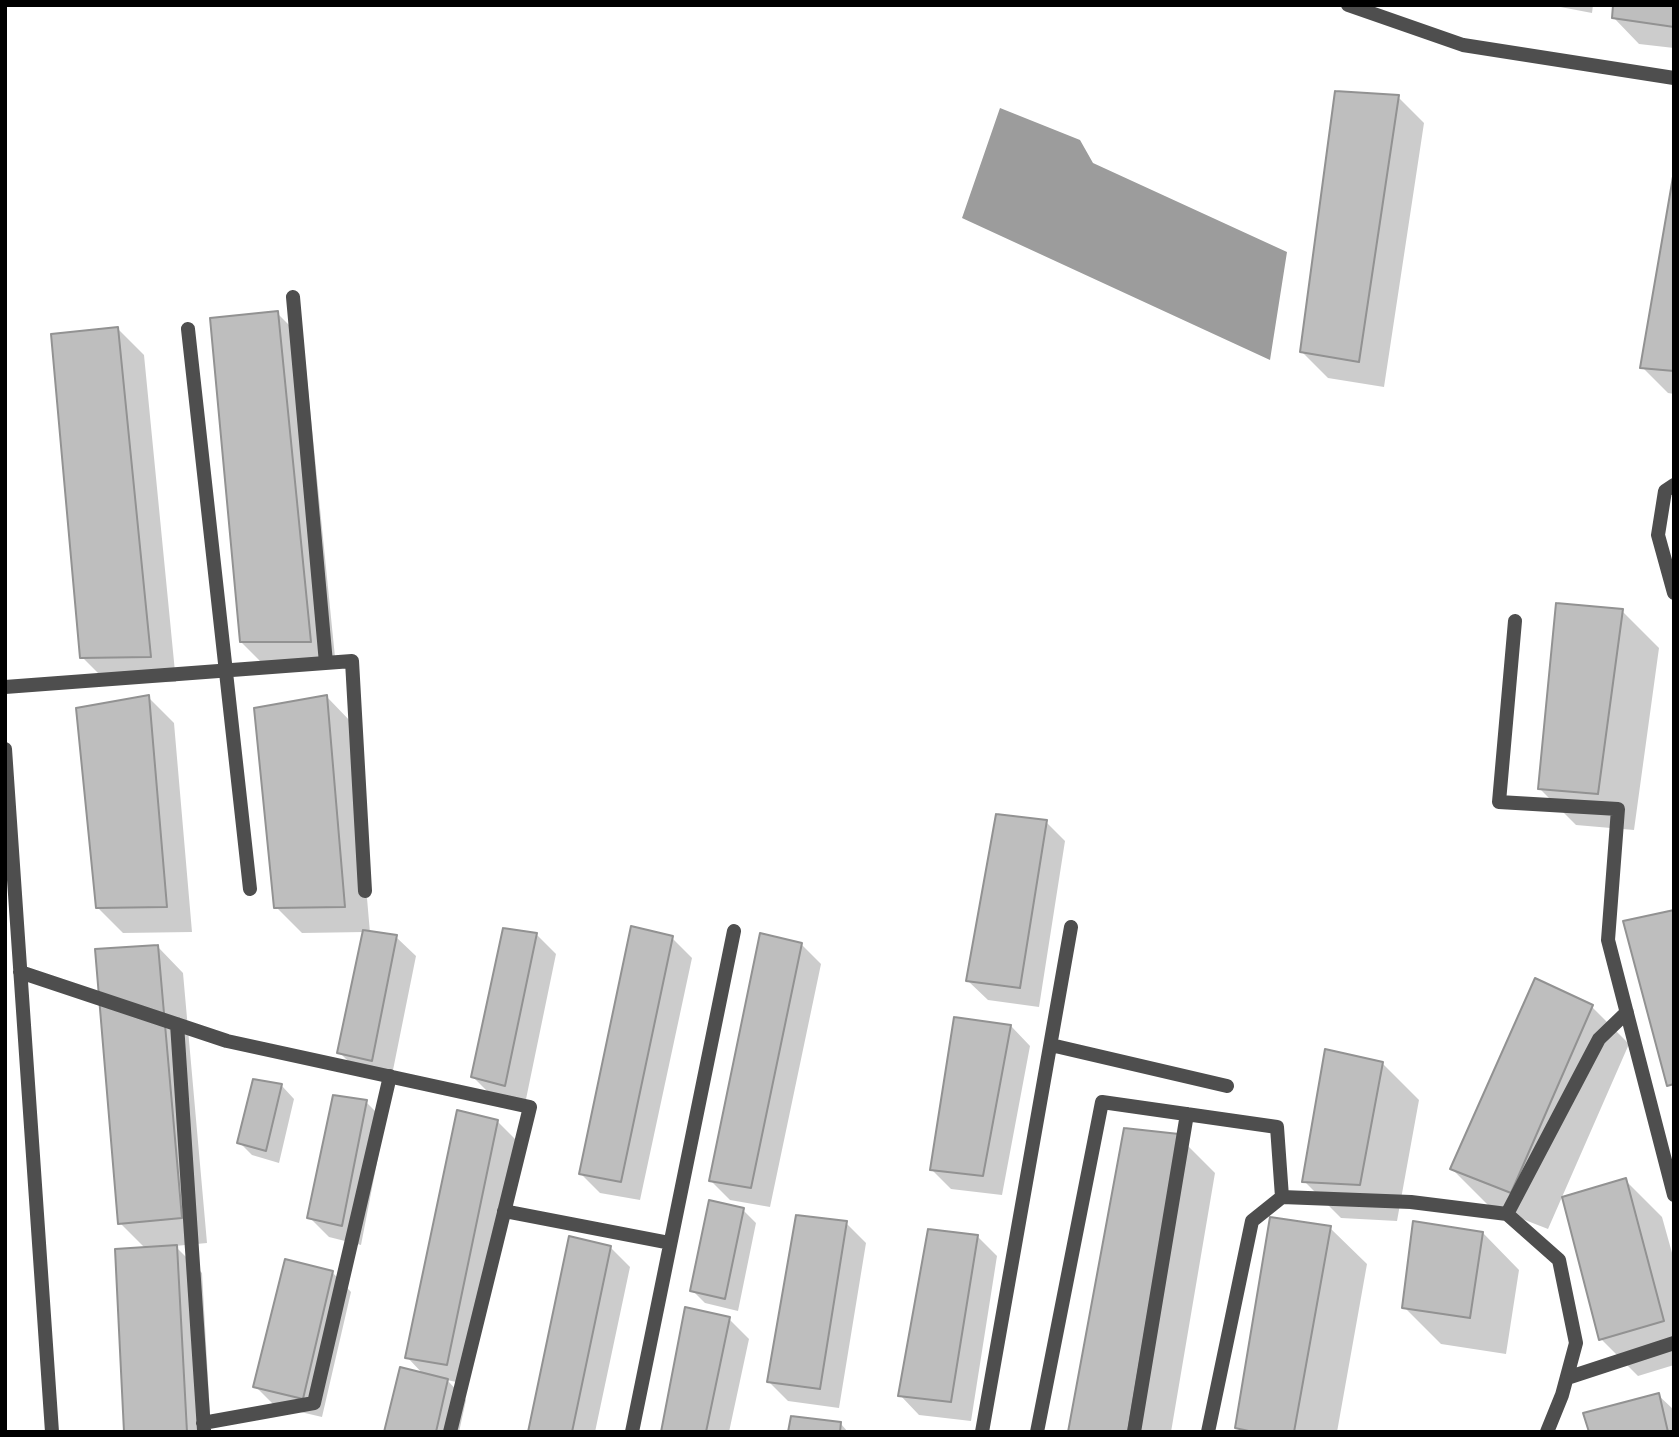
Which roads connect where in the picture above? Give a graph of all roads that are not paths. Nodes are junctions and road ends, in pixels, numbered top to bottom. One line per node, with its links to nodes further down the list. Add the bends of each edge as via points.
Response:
1 (1348, 5): 2 (street, via 1463,45)
2 (1674, 78)
3 (293, 297): 8 (street)
4 (188, 329): 9 (street)
5 (1674, 485): 6 (street, via 1665,491 1658,535)
6 (1674, 593)
7 (1514, 621): 17 (street, via 1499,802 1618,809 1608,940)
8 (326, 663): 9 (street); 13 (street, via 352,660)
9 (226, 670): 10 (street); 12 (street)
10 (5, 687)
11 (5, 749): 16 (street)
12 (250, 889)
13 (365, 891)
14 (1071, 927): 19 (street)
15 (734, 931): 27 (street)
16 (20, 972): 18 (street); 31 (street)
17 (1627, 1012): 23 (street); 26 (street, via 1599,1039)
18 (177, 1024): 20 (street, via 227,1041); 30 (street)
19 (1051, 1045): 21 (street); 34 (street)
20 (390, 1076): 25 (street, via 530,1107); 30 (street, via 314,1404)
21 (1227, 1086)
22 (1187, 1114): 24 (street, via 1277,1127); 35 (street, via 1102,1102); 36 (street)
23 (1674, 1195)
24 (1282, 1197): 26 (street, via 1411,1202); 37 (street, via 1252,1221)
25 (505, 1211): 27 (street); 32 (street)
26 (1507, 1214): 29 (street, via 1559,1260 1576,1343)
27 (670, 1243): 33 (street)
28 (1674, 1343): 29 (street)
29 (1567, 1378): 38 (street)
30 (204, 1427)
31 (52, 1432)
32 (450, 1432)
33 (632, 1432)
34 (982, 1432)
35 (1037, 1432)
36 (1134, 1432)
37 (1208, 1432)
38 (1547, 1432)

